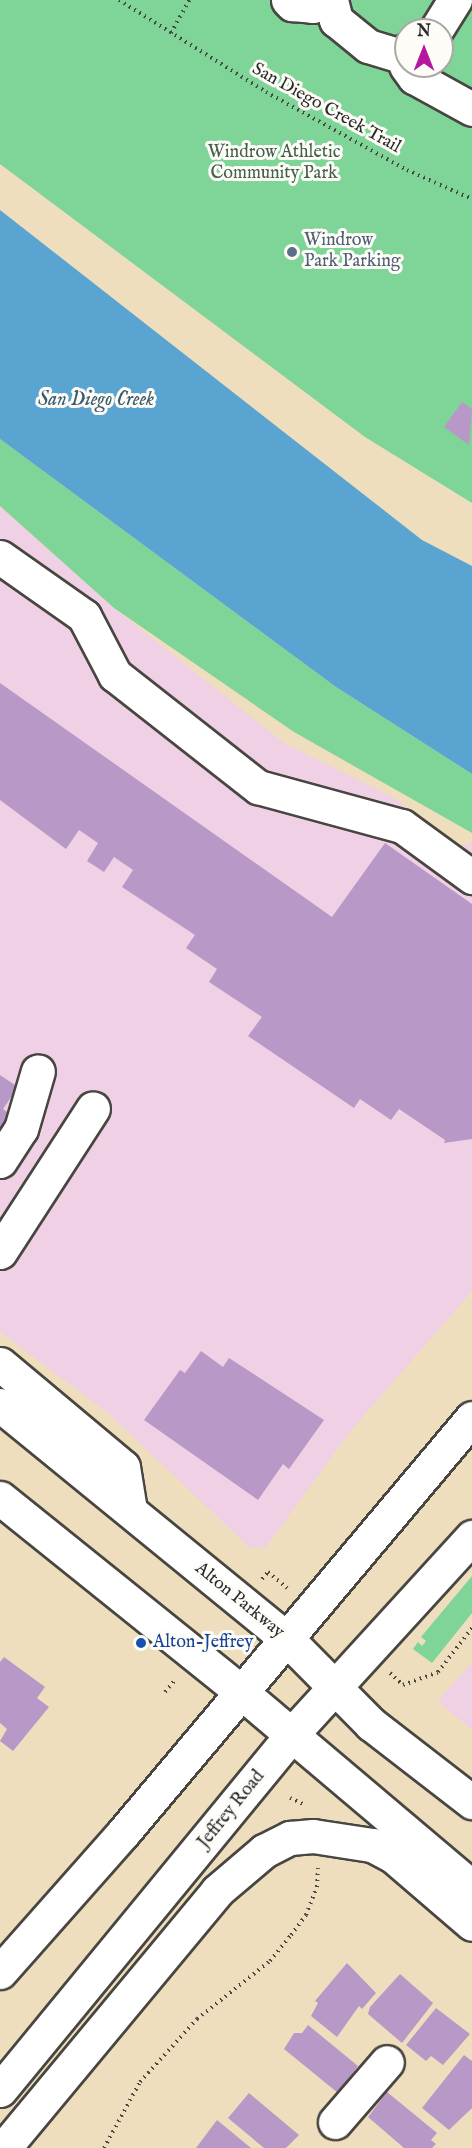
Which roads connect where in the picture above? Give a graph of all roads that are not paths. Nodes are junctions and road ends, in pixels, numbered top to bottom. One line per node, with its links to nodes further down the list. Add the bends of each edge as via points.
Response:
1 (288, 0): 4 (main road, via 313,6 331,0 336,20 368,46)
2 (455, 0): 3 (main road)
3 (444, 18)
4 (394, 55)
5 (416, 78): 6 (main road)
6 (472, 109)
7 (0, 557): 8 (main road, via 84,616 116,675 258,787 402,826)
8 (472, 877)
9 (38, 1071): 11 (main road, via 21,1129)
10 (93, 1108): 12 (main road)
11 (0, 1161)
12 (0, 1252)
13 (0, 1364): 17 (main road, via 123,1467)
14 (0, 1405): 17 (main road, Alton Parkway)
15 (472, 1418): 19 (main road)
16 (0, 1498): 21 (main road)
17 (130, 1510): 19 (main road, Alton Parkway)
18 (472, 1537): 20 (main road, Jeffrey Road)
19 (286, 1639): 20 (main road, Alton Parkway); 21 (main road)
20 (335, 1688): 22 (main road, Jeffrey Road); 23 (main road, Alton Parkway, via 372,1724)
21 (241, 1692): 22 (main road); 26 (main road)
22 (292, 1734): 24 (main road); 28 (main road, Jeffrey Road)
23 (472, 1802)
24 (472, 1887)
25 (472, 1924): 30 (main road, via 393,1856 372,1845 324,1837 290,1838 256,1857 218,1891)
26 (0, 1972)
27 (387, 2062): 29 (main road)
28 (0, 2090)
29 (335, 2122)
30 (4, 2148)

